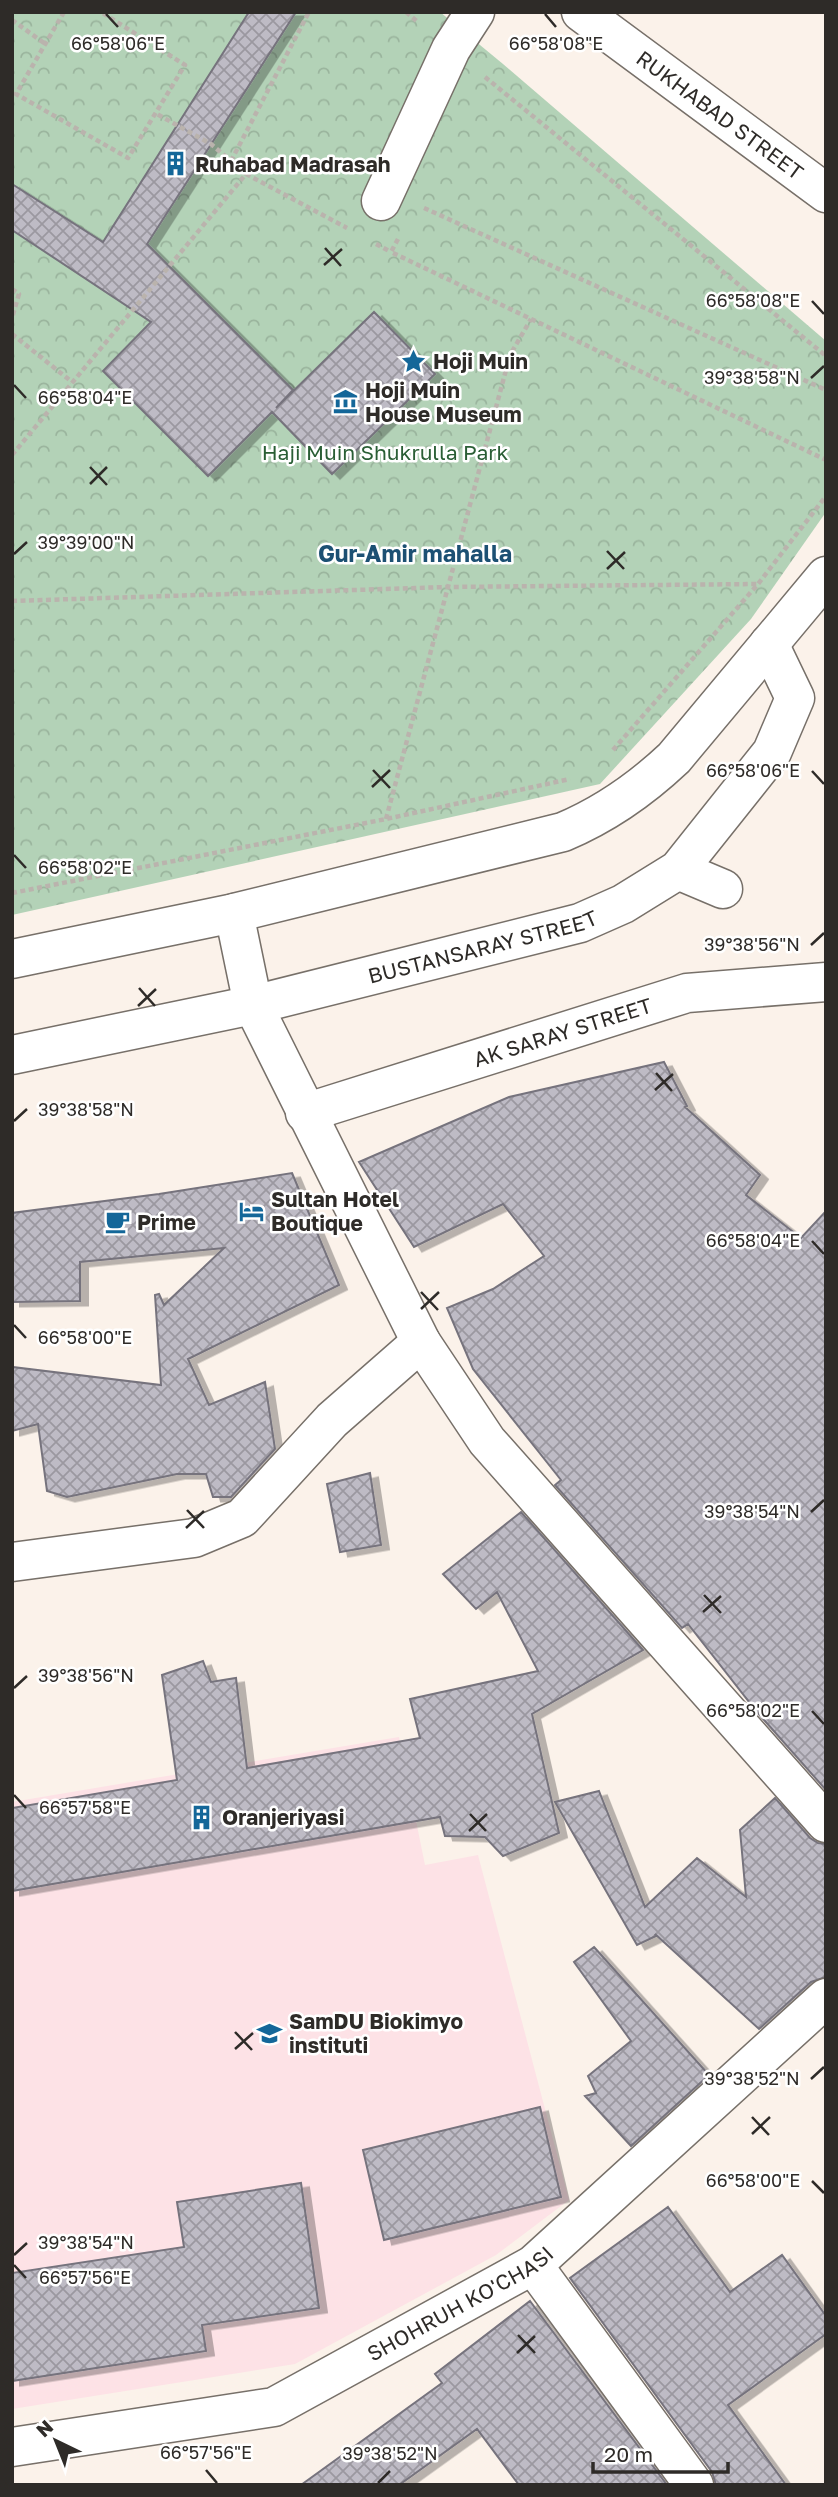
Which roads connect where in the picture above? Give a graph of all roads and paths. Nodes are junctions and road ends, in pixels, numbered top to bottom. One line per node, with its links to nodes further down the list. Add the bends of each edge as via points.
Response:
1 (64, 12): 8 (path)
2 (101, 12): 10 (path, via 185,65)
3 (309, 12): 11 (path)
4 (406, 12): 9 (path)
5 (475, 12): 9 (street)
6 (581, 12): 13 (street, RUKHABAD STREET)
7 (12, 20): 8 (path)
8 (44, 43): 10 (path, via 16,94 128,158)
9 (451, 49): 14 (street); 22 (path)
10 (155, 113): 11 (path, via 211,144)
11 (231, 161): 12 (path)
12 (246, 174): 15 (path); 23 (path)
13 (826, 193)
14 (399, 211): 17 (path); 24 (path)
15 (355, 233)
16 (367, 239): 17 (path)
17 (391, 252): 20 (path)
18 (12, 289): 19 (path, via 19,294)
19 (12, 318)
20 (531, 319): 26 (path); 30 (path, via 510,355)
21 (12, 334): 23 (path)
22 (826, 356)
23 (72, 382): 25 (path)
24 (826, 390)
25 (12, 455)
26 (826, 460)
27 (826, 496): 29 (path)
28 (826, 576): 32 (street)
29 (758, 584): 30 (path); 34 (path)
30 (447, 587): 31 (path); 36 (path)
31 (12, 601)
32 (769, 644): 33 (street, BUSTANSARAY STREET); 40 (street, via 674,758 647,784 591,821 564,832)
33 (810, 703): 37 (street, BUSTANSARAY STREET)
34 (611, 753)
35 (580, 777): 36 (path)
36 (386, 819): 39 (path)
37 (678, 870): 38 (street); 43 (street, BUSTANSARAY STREET, via 623,904 580,923)
38 (723, 889)
39 (12, 893)
40 (234, 913): 41 (street); 43 (street)
41 (12, 959)
42 (826, 982): 45 (street, AK SARAY STREET, via 687,993)
43 (253, 1005): 44 (street, BUSTANSARAY STREET); 45 (street)
44 (12, 1055)
45 (305, 1113): 46 (street)
46 (421, 1342): 47 (street, via 332,1420 242,1518 194,1538); 48 (street, via 487,1441)
47 (12, 1562)
48 (826, 1823)
49 (826, 1998): 50 (street, SHOHRUH KO'CHASI)
50 (533, 2265): 51 (street, SHOHRUH KO'CHASI, via 274,2407); 52 (street)
51 (12, 2447)
52 (694, 2485)

